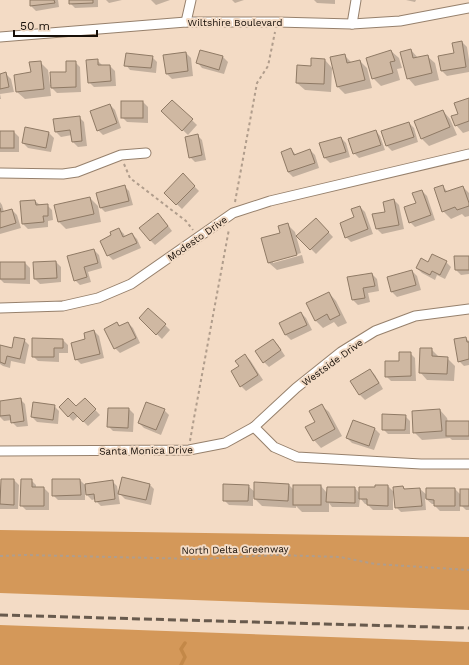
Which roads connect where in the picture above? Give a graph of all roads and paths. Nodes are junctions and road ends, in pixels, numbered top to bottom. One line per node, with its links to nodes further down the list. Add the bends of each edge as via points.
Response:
1 (190, 0): 4 (street)
2 (356, 0): 5 (street)
3 (469, 8): 5 (street, Wiltshire Boulevard, via 400,22)
4 (186, 22): 5 (street, Wiltshire Boulevard); 7 (street, Wiltshire Boulevard)
5 (352, 24)
6 (275, 31): 12 (path, via 268,66 257,83)
7 (0, 37)
8 (146, 153): 10 (street)
9 (469, 154): 15 (street, Modesto Drive, via 233,212 131,284 98,298 63,306)
10 (121, 155): 11 (street, via 77,172); 14 (path, via 130,178 186,221)
11 (0, 173)
12 (235, 204)
13 (229, 229): 18 (path)
14 (193, 230)
15 (0, 308)
16 (469, 309): 17 (street, Westside Drive, via 415,316 375,331 341,352 296,388)
17 (254, 427): 19 (street, Santa Monica Drive, via 225,443 189,450); 20 (street, via 274,447 297,457)
18 (190, 442)
19 (0, 451)
20 (469, 464)
21 (0, 556): 22 (path, North Delta Greenway, via 199,559 276,555 340,557 375,564)
22 (469, 570)

